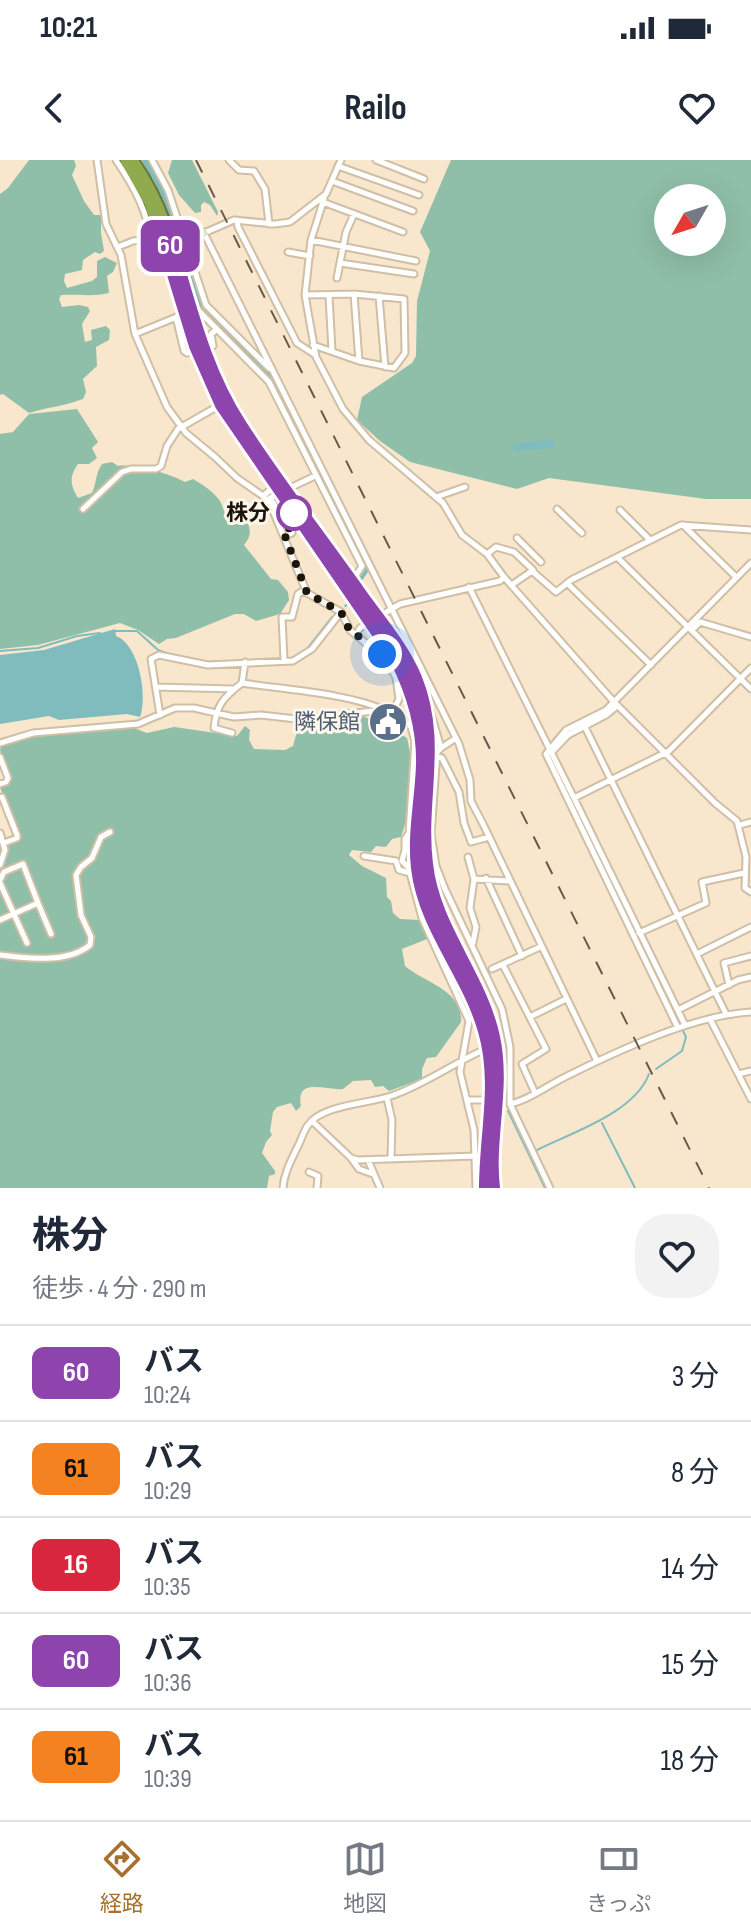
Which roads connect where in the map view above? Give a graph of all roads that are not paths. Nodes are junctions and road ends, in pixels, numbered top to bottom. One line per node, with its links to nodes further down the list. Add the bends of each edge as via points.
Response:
1 (97, 160): 25 (street, via 106,224)
2 (116, 160): 20 (street, via 144,210)
3 (125, 160): 23 (highway)
4 (133, 160): 23 (highway, via 154,194)
5 (152, 160): 21 (street)
6 (229, 160): 17 (street, via 239,170 254,171 265,189)
7 (376, 160): 9 (street)
8 (339, 162): 11 (street); 12 (street)
9 (387, 162): 10 (street)
10 (424, 179)
11 (332, 181): 13 (street); 14 (street)
12 (419, 195)
13 (321, 201): 15 (street); 17 (street, via 290,222); 22 (street)
14 (413, 211)
15 (354, 214): 18 (street); 24 (street)
16 (237, 219): 17 (street); 19 (street); 45 (street, via 297,343)
17 (269, 224)
18 (403, 232)
19 (204, 233): 21 (street); 48 (street)
20 (152, 239): 23 (street, via 154,249); 25 (street)
21 (184, 240): 23 (street); 48 (street, via 206,305)
22 (311, 240): 24 (street); 27 (street)
23 (168, 246): 38 (highway)
24 (342, 246): 28 (street); 29 (street)
25 (118, 247): 40 (street)
26 (288, 252): 27 (street)
27 (310, 256): 34 (street)
28 (416, 261)
29 (340, 263): 30 (street); 31 (street)
30 (414, 274)
31 (337, 278)
32 (405, 291): 37 (street)
33 (354, 294): 35 (street); 36 (street); 46 (street)
34 (305, 295): 35 (street); 41 (street)
35 (329, 296): 43 (street)
36 (379, 296): 37 (street); 47 (street)
37 (404, 299): 47 (street, via 405,353 394,368)
38 (184, 312): 39 (street, via 197,309); 40 (street); 44 (street); 50 (highway); 82 (highway, via 233,413)
39 (216, 330): 42 (street, via 211,334); 49 (street)
40 (135, 334): 51 (street)
41 (313, 345): 43 (street); 45 (street)
42 (213, 346)
43 (332, 351): 46 (street)
44 (187, 353)
45 (315, 354): 57 (street, via 361,433)
46 (359, 361): 47 (street)
47 (385, 367)
48 (271, 370): 49 (street); 67 (street)
49 (262, 375): 52 (street)
50 (221, 405): 51 (street); 55 (highway)
51 (181, 427): 56 (street); 58 (street, via 172,435 161,466 122,472)
52 (315, 476): 53 (street); 68 (street)
53 (294, 486)
54 (465, 487): 57 (street)
55 (274, 492): 56 (street); 64 (street, via 270,498 292,533); 82 (highway)
56 (263, 496): 64 (street)
57 (436, 497): 69 (street, via 462,535)
58 (83, 509)
59 (557, 509): 63 (street)
60 (620, 510): 66 (street)
61 (683, 525): 62 (street); 66 (street); 75 (street)
62 (751, 530)
63 (582, 533)
64 (285, 536): 79 (street)
65 (517, 538): 72 (street, via 542,559)
66 (650, 540): 70 (street)
67 (359, 544): 68 (street); 80 (street)
68 (352, 548): 73 (street, via 362,566)
69 (487, 554): 72 (street, via 496,547 509,550); 74 (street)
70 (617, 557): 76 (street); 83 (street)
71 (751, 563): 75 (street)
72 (533, 571): 76 (street, via 554,593); 77 (street)
73 (355, 577)
74 (504, 577): 77 (street); 78 (street)
75 (736, 577): 83 (street)
76 (567, 583): 88 (street)
77 (513, 584): 96 (street)
78 (469, 587): 80 (street); 106 (street)
79 (305, 590): 81 (street); 86 (street, via 298,594 292,617 282,617)
80 (391, 608): 82 (street); 103 (street)
81 (341, 612): 84 (street); 86 (street, via 312,649 298,659)
82 (374, 619): 84 (street); 91 (highway, via 398,646); 168 (highway, via 415,705 422,743 417,847 421,890 484,1028)
83 (690, 628): 85 (street, via 700,622); 88 (street); 90 (street)
84 (357, 633): 97 (street, via 382,654 396,678 399,699)
85 (751, 637)
86 (284, 659): 87 (street)
87 (245, 662): 92 (street); 93 (street, via 208,665 159,655 150,661)
88 (651, 665): 96 (street)
89 (751, 668): 90 (street)
90 (740, 678): 95 (street); 107 (street)
91 (416, 679): 105 (street); 182 (highway, via 430,732 425,853 431,892 486,1012 496,1049)
92 (242, 683): 94 (street); 98 (street, via 331,696)
93 (156, 687): 94 (street); 100 (street)
94 (235, 689): 99 (street, via 222,698)
95 (751, 689)
96 (615, 704): 101 (street); 106 (street, via 562,733); 107 (street)
97 (394, 709): 98 (street); 124 (street, via 411,727 415,741)
98 (386, 711): 99 (street, via 296,719)
99 (215, 713): 100 (street, via 185,708); 102 (street, via 214,728)
100 (160, 715): 104 (street, via 138,724 33,733)
101 (585, 727): 106 (street); 110 (street)
102 (232, 733)
103 (456, 738): 105 (street); 118 (street, via 473,807)
104 (0, 743)
105 (441, 748): 108 (street)
106 (550, 751): 113 (street); 137 (street, via 546,754)
107 (666, 753): 110 (street); 115 (street)
108 (437, 756): 118 (street, via 459,792 471,842); 139 (street, via 432,861)
109 (0, 757): 111 (street, via 8,778)
110 (612, 781): 113 (street); 133 (street)
111 (0, 784)
112 (1, 796): 119 (street, via 17,835)
113 (572, 800): 137 (street)
114 (751, 822): 115 (street)
115 (740, 825): 122 (street)
116 (110, 832): 142 (street, via 76,875 90,945 74,955)
117 (0, 833): 119 (street)
118 (489, 837): 129 (street)
119 (4, 843): 123 (street)
120 (364, 856): 124 (street, via 396,861 399,870)
121 (468, 857): 127 (street)
122 (749, 857): 125 (street)
123 (0, 865)
124 (410, 871): 160 (street, via 422,918 469,1021)
125 (744, 873): 130 (street, via 745,888); 133 (street, via 702,882 706,903)
126 (486, 878): 127 (street); 129 (street); 143 (street)
127 (474, 879): 139 (street)
128 (0, 881): 131 (street, via 4,872 23,864); 132 (street)
129 (510, 881): 140 (street)
130 (751, 892)
131 (38, 903): 132 (street); 136 (street)
132 (15, 914): 134 (street); 138 (street)
133 (677, 914): 137 (street); 141 (street)
134 (0, 920)
135 (751, 927): 141 (street)
136 (51, 934)
137 (637, 934): 151 (street); 156 (street)
138 (27, 943)
139 (472, 943): 157 (street, via 499,1001)
140 (540, 947): 143 (street); 150 (street)
141 (697, 954): 149 (street)
142 (0, 955)
143 (522, 956): 145 (street)
144 (751, 956): 148 (street, via 724,963)
145 (503, 965): 146 (street); 154 (street)
146 (492, 969)
147 (751, 977): 148 (street)
148 (729, 985): 149 (street)
149 (715, 991): 151 (street); 153 (street)
150 (566, 999): 154 (street); 161 (street)
151 (678, 1010): 156 (street)
152 (751, 1012): 153 (street)
153 (726, 1014): 155 (street)
154 (530, 1017): 164 (street, via 546,1050 522,1064)
155 (710, 1019): 156 (street); 163 (street)
156 (681, 1026): 161 (street)
157 (508, 1039): 158 (street); 169 (street)
158 (500, 1042)
159 (481, 1051): 160 (street)
160 (461, 1059): 165 (street, via 430,1080); 167 (street)
161 (597, 1061): 164 (street)
162 (751, 1071): 163 (street)
163 (738, 1074): 166 (street)
164 (535, 1093): 169 (street)
165 (387, 1098): 170 (street, via 345,1106); 173 (street)
166 (751, 1099)
167 (468, 1100): 168 (street); 171 (street)
168 (491, 1100): 181 (highway)
169 (510, 1104): 183 (street)
170 (312, 1121): 172 (street); 177 (street)
171 (476, 1156): 173 (street); 180 (street)
172 (351, 1158): 174 (street); 176 (street, via 359,1169)
173 (391, 1158): 174 (street)
174 (368, 1160): 176 (street)
175 (309, 1172): 178 (street, via 317,1173)
176 (374, 1174): 179 (street)
177 (283, 1188)
178 (317, 1188)
179 (380, 1188)
180 (476, 1188)
181 (485, 1188)
182 (494, 1188)
183 (550, 1188)

